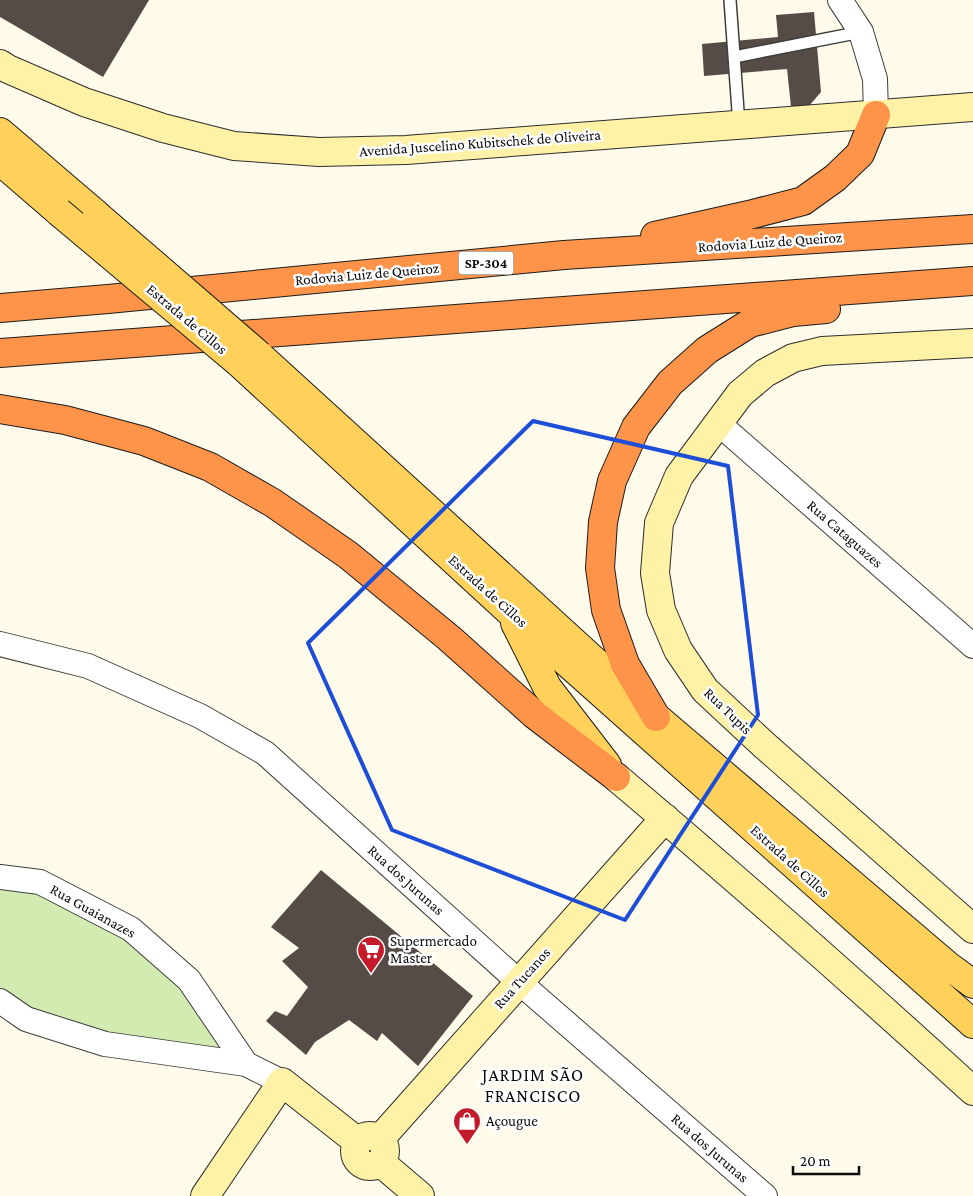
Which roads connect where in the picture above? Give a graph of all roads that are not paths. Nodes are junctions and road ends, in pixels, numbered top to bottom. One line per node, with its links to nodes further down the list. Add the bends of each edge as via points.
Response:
1 (730, 0): 4 (lane)
2 (840, 0): 3 (street)
3 (861, 32): 4 (lane); 7 (street, via 874,79)
4 (734, 57): 8 (lane)
5 (0, 64): 8 (main road, Avenida Juscelino Kubitschek de Oliveira, via 84,102 163,128 234,146 319,152 406,150)
6 (973, 108): 7 (main road, Avenida Juscelino Kubitschek de Oliveira)
7 (876, 115): 8 (main road, Avenida Juscelino Kubitschek de Oliveira); 12 (highway, via 860,154 835,178 803,201)
8 (739, 125)
9 (0, 132): 20 (main road, Estrada de Cillos, bridge, via 97,215)
10 (0, 161): 20 (main road, Estrada de Cillos, bridge, via 59,212)
11 (973, 229): 12 (highway, Rodovia Luiz de Queiroz / SP-304)
12 (564, 255): 15 (highway, Rodovia Luiz de Queiroz / SP-304)
13 (973, 281): 19 (highway)
14 (973, 291): 26 (highway, via 793,312 750,323 707,350 670,383 636,427 612,481 603,522 600,568 606,610 625,664)
15 (108, 299): 16 (highway); 17 (highway, Rodovia Luiz de Queiroz / SP-304)
16 (0, 300)
17 (0, 308)
18 (973, 343): 22 (main road, Rua Tupis, via 822,351 793,358 765,373 740,394)
19 (0, 353)
20 (248, 358): 23 (main road, Estrada de Cillos); 26 (main road, Estrada de Cillos)
21 (0, 409): 27 (highway, via 65,420 144,441 210,467 274,503 348,555 449,638 534,716)
22 (718, 423): 25 (street, Rua Cataguazes); 30 (main road, Rua Tupis, via 679,476 659,523 656,582 661,610 678,650 704,690)
23 (508, 611): 27 (main road, via 547,688); 34 (main road, Estrada de Cillos)
24 (0, 644): 31 (street, Rua dos Jurunas, via 88,666 200,716 265,753)
25 (973, 646)
26 (656, 717): 32 (main road, Estrada de Cillos)
27 (616, 777): 28 (main road)
28 (665, 818): 31 (main road, Rua Tucanos); 37 (main road)
29 (0, 877): 35 (street, Rua Guaianazes, via 40,882 131,929 189,980)
30 (973, 929)
31 (519, 982): 38 (main road, Rua Tucanos); 41 (street, Rua dos Jurunas)
32 (973, 984)
33 (0, 1001): 35 (street, Rua Guaianazes, via 26,1019 106,1044)
34 (973, 1024)
35 (246, 1064): 36 (street, Rua Guaianazes)
36 (282, 1082): 38 (main road); 39 (main road)
37 (973, 1091)
38 (373, 1148): 40 (main road)
39 (205, 1196)
40 (420, 1196)
41 (765, 1196)

